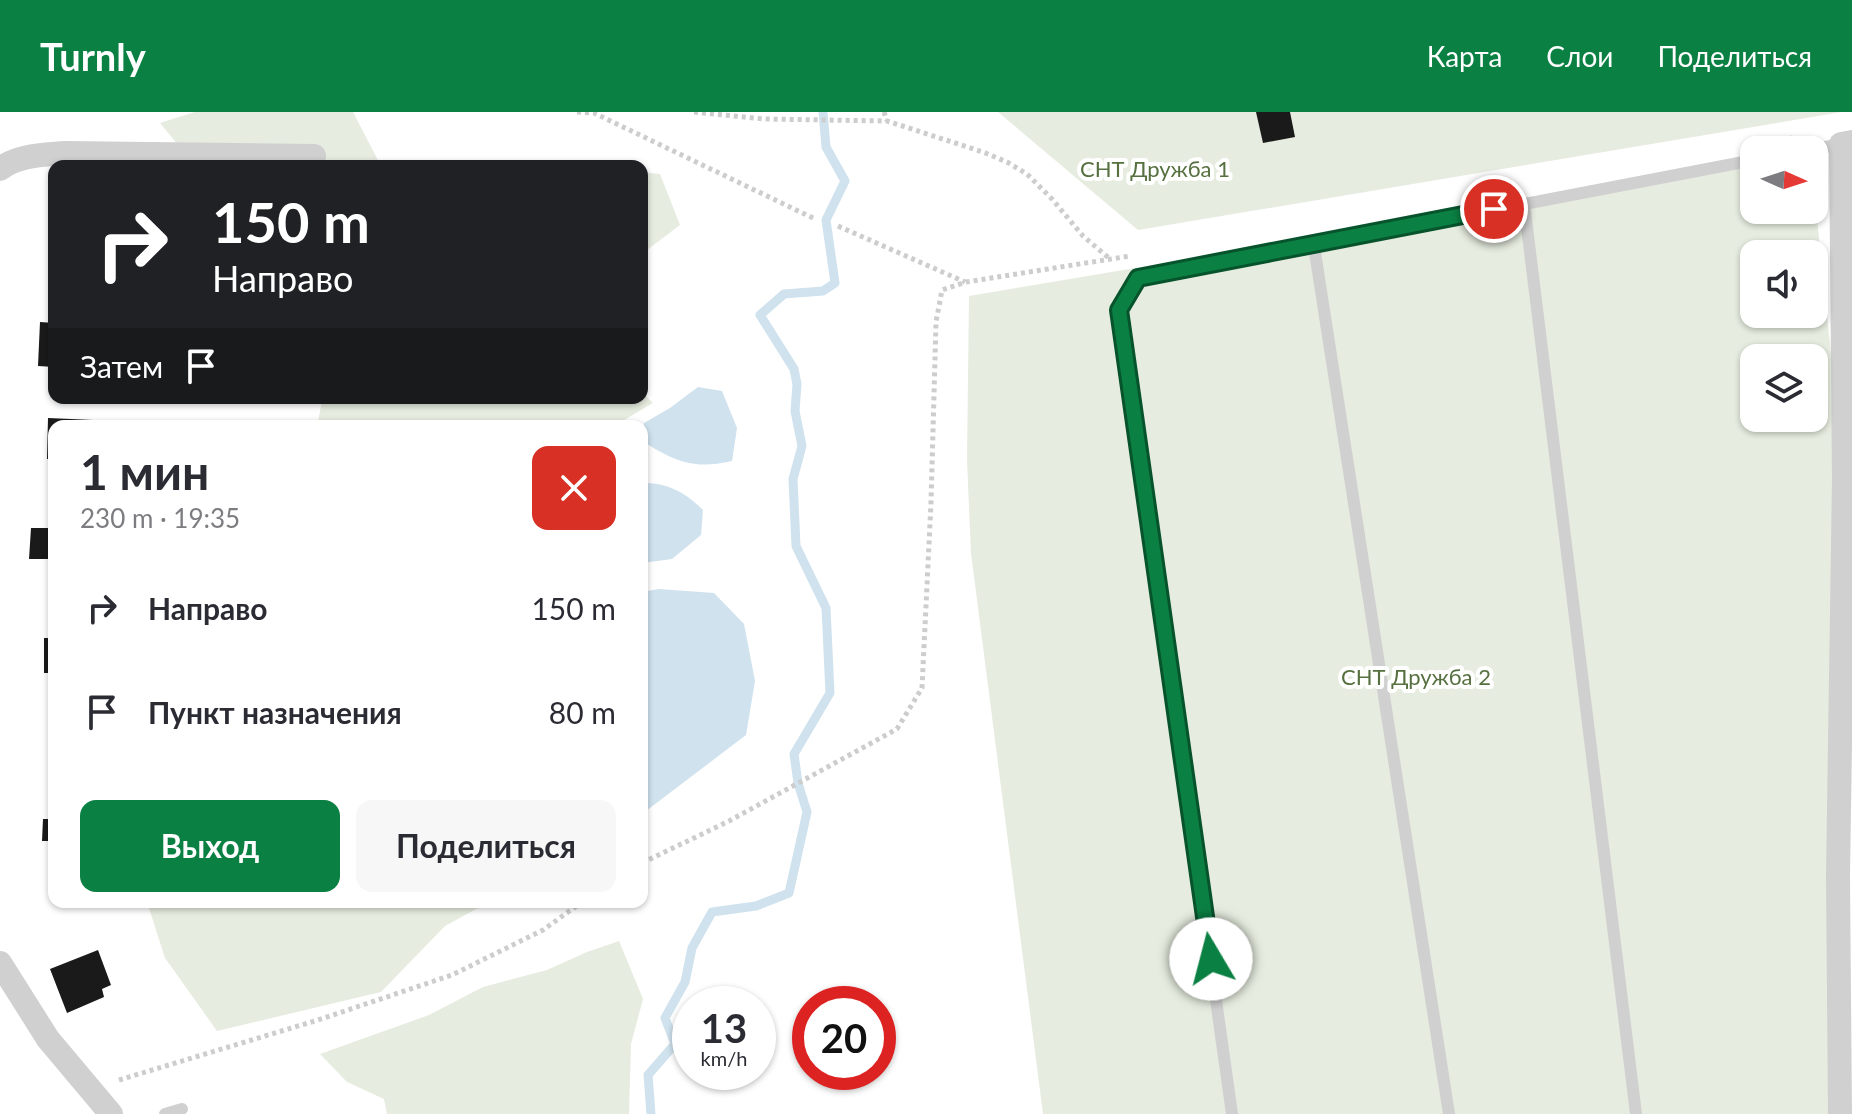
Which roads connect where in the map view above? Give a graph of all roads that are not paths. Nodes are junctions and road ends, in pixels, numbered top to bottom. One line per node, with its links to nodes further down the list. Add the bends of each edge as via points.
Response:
1 (1847, 143): 14 (street)
2 (314, 156): 4 (street, via 65,153 27,157)
3 (1740, 163): 5 (lane)
4 (0, 169)
5 (1524, 203): 6 (lane); 13 (lane)
6 (1314, 246): 11 (lane, via 1138,278 1119,310); 12 (lane)
7 (0, 963): 9 (street, via 48,1039)
8 (182, 1109): 10 (lane)
9 (111, 1114)
10 (165, 1114)
11 (1232, 1114)
12 (1449, 1114)
13 (1636, 1114)
14 (1840, 1114)

